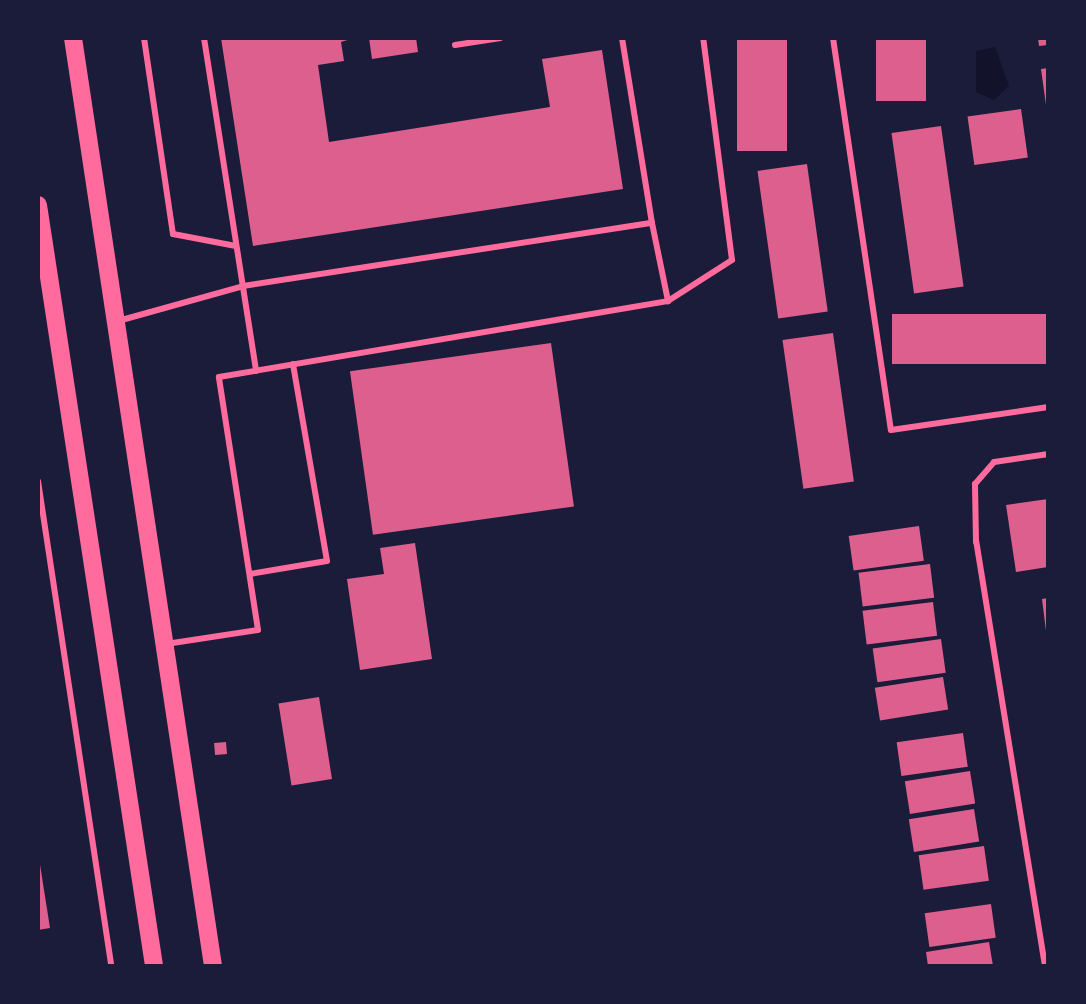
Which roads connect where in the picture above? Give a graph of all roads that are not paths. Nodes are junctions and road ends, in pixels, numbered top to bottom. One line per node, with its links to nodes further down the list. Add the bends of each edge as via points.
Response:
1 (73, 38): 14 (main road)
2 (144, 38): 11 (lane, via 173,234)
3 (204, 38): 11 (lane)
4 (500, 38): 8 (lane)
5 (622, 38): 10 (lane)
6 (703, 38): 13 (lane, via 732,260)
7 (833, 38): 17 (lane, via 891,430)
8 (455, 45)
9 (38, 205): 23 (main road)
10 (652, 223): 12 (lane); 13 (lane)
11 (236, 246): 12 (lane)
12 (243, 286): 14 (lane); 16 (lane)
13 (668, 301): 15 (lane)
14 (116, 322): 21 (main road)
15 (293, 364): 16 (lane); 20 (lane, via 327,561)
16 (256, 371): 20 (lane, via 219,377)
17 (1048, 407)
18 (1048, 454): 25 (lane, via 994,462 975,484 976,542)
19 (38, 481): 22 (lane)
20 (250, 574): 21 (lane, via 258,630)
21 (164, 644): 24 (main road)
22 (111, 966)
23 (154, 966)
24 (213, 966)
25 (1045, 966)

